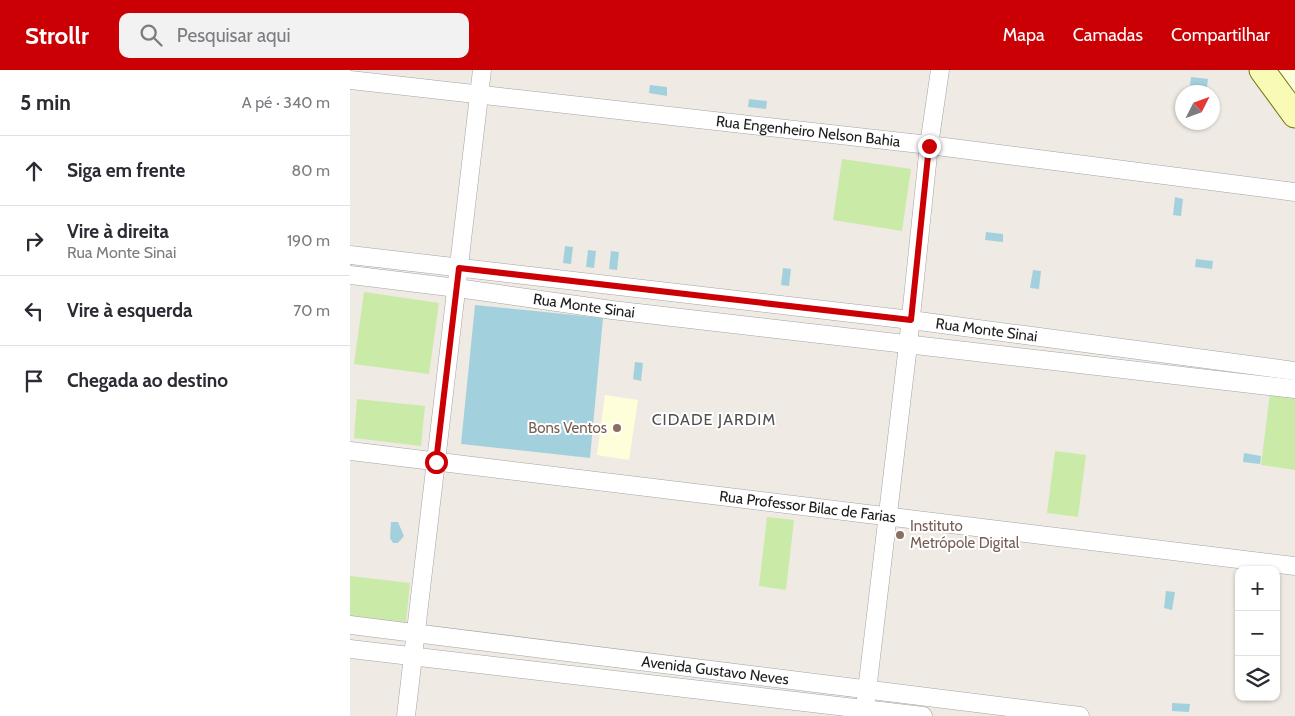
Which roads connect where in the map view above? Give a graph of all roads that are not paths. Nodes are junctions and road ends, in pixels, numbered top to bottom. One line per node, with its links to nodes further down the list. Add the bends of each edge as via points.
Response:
1 (482, 70): 5 (street)
2 (940, 70): 7 (street)
3 (1262, 70): 6 (street)
4 (350, 80): 5 (street, Rua Engenheiro Nelson Bahia)
5 (479, 95): 7 (street, Rua Engenheiro Nelson Bahia); 10 (street)
6 (1295, 115)
7 (929, 146): 8 (street, Rua Engenheiro Nelson Bahia); 13 (street)
8 (1295, 192)
9 (350, 254): 10 (street, Rua Monte Sinai)
10 (459, 268): 12 (street); 13 (street, Rua Monte Sinai)
11 (350, 275): 12 (street, Rua Monte Sinai)
12 (456, 288): 14 (street, Rua Monte Sinai); 18 (street)
13 (911, 320): 14 (street); 15 (street, Rua Monte Sinai)
14 (908, 345): 16 (street, Rua Monte Sinai); 19 (street)
15 (1295, 371)
16 (1295, 389)
17 (350, 451): 18 (street, Rua Professor Bilac de Farias)
18 (436, 462): 19 (street, Rua Professor Bilac de Farias); 22 (street)
19 (888, 517): 20 (street, Rua Professor Bilac de Farias); 25 (street)
20 (1295, 566)
21 (350, 625): 22 (street, Avenida Gustavo Neves)
22 (416, 632): 24 (street); 25 (street, Avenida Gustavo Neves)
23 (350, 649): 24 (street, Avenida Gustavo Neves)
24 (413, 656): 26 (street, Avenida Gustavo Neves); 27 (street)
25 (867, 691): 26 (street); 29 (street, Avenida Gustavo Neves)
26 (864, 712): 28 (street, Avenida Gustavo Neves)
27 (406, 716)
28 (923, 716)
29 (1080, 716)

